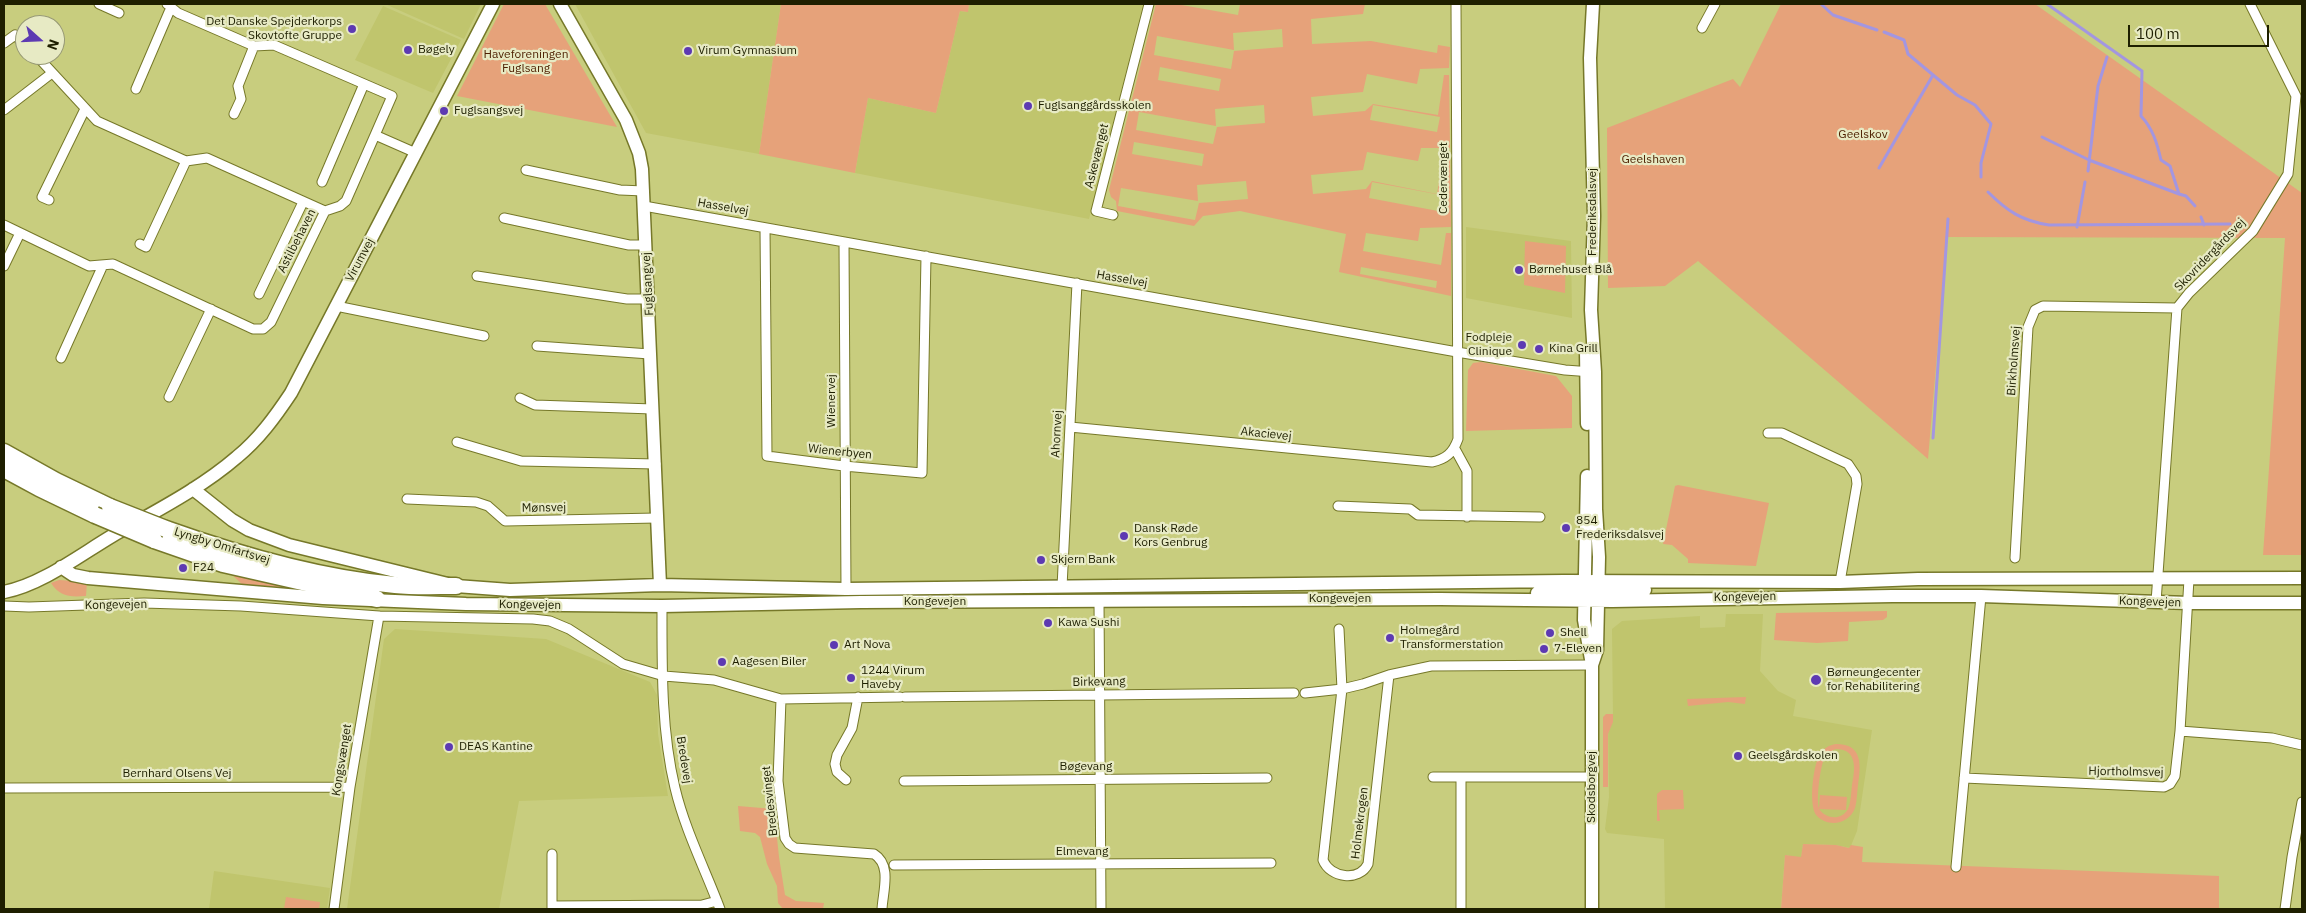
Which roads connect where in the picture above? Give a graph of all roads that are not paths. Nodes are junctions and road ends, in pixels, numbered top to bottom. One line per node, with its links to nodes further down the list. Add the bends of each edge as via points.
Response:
1 (99, 4): 11 (street)
2 (492, 4): 25 (main road, Virumvej)
3 (560, 4): 29 (main road, Fuglsangvej, via 634,135)
4 (1149, 4): 34 (street, Askevænget, via 1096,211)
5 (1456, 4): 54 (street, Cedervænget)
6 (1586, 4): 57 (main road, Frederiksdalsvej, via 1584,58)
7 (1593, 4): 57 (main road, Frederiksdalsvej, via 1590,58 1594,216)
8 (1715, 4): 12 (street)
9 (2250, 4): 20 (street, Skovridergårdsvej)
10 (170, 7): 15 (street); 19 (street)
11 (119, 13)
12 (1702, 28)
13 (15, 35): 14 (street)
14 (4, 43)
15 (254, 46): 18 (street, via 274,45); 23 (street, via 238,86 241,99)
16 (45, 65): 17 (street)
17 (52, 73): 21 (street); 22 (street)
18 (364, 84): 24 (street, Astilbehaven, via 392,96); 28 (street)
19 (136, 89)
20 (2299, 97): 51 (street, Skovridergårdsvej, via 2288,174 2253,231)
21 (85, 109): 26 (street, via 97,121); 30 (street, via 42,198)
22 (4, 110)
23 (234, 114)
24 (375, 135): 25 (street); 33 (street, Astilbehaven, via 346,200 340,206)
25 (416, 153): 49 (main road, Virumvej)
26 (186, 161): 31 (street, via 207,158); 40 (street, via 146,247)
27 (526, 170): 29 (street, via 620,190)
28 (322, 182)
29 (644, 191): 32 (main road, Fuglsangvej)
30 (49, 200)
31 (304, 202): 33 (street); 47 (street)
32 (644, 206): 37 (street, Hasselvej); 41 (main road, Fuglsangvej)
33 (325, 211): 50 (street, Astilbehaven, via 271,322 263,328 253,328)
34 (1113, 214)
35 (504, 218): 41 (street, via 629,245)
36 (4, 225): 38 (street, Astilbehaven)
37 (765, 228): 39 (street, Hasselvej); 67 (street, Wienerbyen, via 767,456)
38 (20, 233): 43 (street, Astilbehaven, via 89,266); 44 (street)
39 (844, 242): 42 (street, Hasselvej); 67 (street, Wienervej)
40 (140, 244)
41 (646, 245): 48 (main road, Fuglsangvej)
42 (926, 256): 46 (street, Hasselvej); 67 (street, Wienerbyen, via 922,472)
43 (103, 265): 50 (street, Astilbehaven, via 113,264); 56 (street)
44 (4, 266)
45 (477, 276): 48 (street, via 627,299)
46 (1077, 283): 54 (street, Hasselvej); 61 (street, Ahornvej)
47 (259, 294)
48 (648, 299): 55 (main road, Fuglsangvej)
49 (336, 306): 52 (street); 69 (main road, Virumvej, via 276,416 238,457)
50 (211, 308): 58 (street)
51 (2177, 308): 76 (street, Birkholmsvej, via 2043,306 2036,310 2028,327); 79 (street, Skovridergårdsvej)
52 (484, 336)
53 (537, 346): 55 (street)
54 (1457, 352): 57 (street, Hasselvej); 64 (street, via 1458,439)
55 (650, 354): 60 (main road, Fuglsangvej)
56 (61, 358)
57 (1590, 372): 86 (main road, Frederiksdalsvej); 87 (main road, Frederiksdalsvej)
58 (169, 397)
59 (520, 398): 60 (street, via 534,406)
60 (653, 409): 66 (main road, Fuglsangvej)
61 (1070, 427): 64 (street, Akacievej, via 1432,462 1442,460); 84 (street, Ahornvej)
62 (1768, 433): 81 (street, via 1782,433 1853,469 1856,484)
63 (457, 442): 66 (street, via 521,462)
64 (1454, 449): 72 (street, via 1467,471)
65 (4, 452): 75 (highway, Lyngby Omfartsvej, bridge)
66 (656, 464): 74 (main road, Fuglsangvej)
67 (844, 466): 85 (street, Wienervej)
68 (4, 469): 75 (highway, bridge, via 95,515)
69 (193, 489): 77 (main road); 83 (main road, Kongevejen, via 232,520 260,535)
70 (407, 499): 74 (street, Mønsvej, via 476,502 488,506 505,521)
71 (1338, 506): 72 (street, via 1410,509 1418,515)
72 (1467, 517): 73 (street)
73 (1540, 517)
74 (657, 518): 82 (main road, Fuglsangvej)
75 (160, 534): 83 (highway, Lyngby Omfartsvej, via 344,577 396,585); 90 (highway, via 223,564)
76 (2015, 558)
77 (61, 567): 88 (main road); 90 (main road, Kongevejen, via 74,575 90,578 323,598)
78 (2302, 578): 80 (main road, Kongevejen)
79 (2157, 579): 80 (main road, Kongevejen); 81 (main road, Kongevejen); 92 (street, Skovridergårdsvej)
80 (2189, 579): 93 (street, Hjortholmsvej)
81 (1840, 582): 87 (main road, Kongevejen, via 1707,582)
82 (660, 585): 83 (main road, Kongevejen, via 510,590); 85 (main road, Kongevejen)
83 (456, 586)
84 (1062, 587): 85 (main road, Kongevejen); 86 (main road, Kongevejen)
85 (846, 589)
86 (1585, 591): 87 (main road, Kongevejen); 87 (main road, Kongevejen); 91 (main road, Kongevejen, via 1483,599); 99 (main road, Skodsborgvej, via 1585,634)
87 (1598, 591): 89 (main road, Kongevejen, via 1770,597); 99 (main road, Skodsborgvej, via 1596,650)
88 (4, 592)
89 (1981, 596): 92 (main road, Kongevejen); 114 (street)
90 (377, 599): 96 (main road, Kongevejen, via 466,604)
91 (1100, 601): 96 (main road, Kongevejen); 105 (street)
92 (2156, 602): 93 (main road, Kongevejen)
93 (2189, 603): 94 (main road, Kongevejen); 108 (street, Hjortholmsvej)
94 (2302, 603)
95 (4, 606): 97 (street, Kongevejen, via 144,603 256,606)
96 (662, 606): 101 (street, Bredevej)
97 (379, 616): 101 (street, Kongevejen, via 550,622 580,635 622,664); 118 (street, Kongsvænget)
98 (1339, 629): 102 (street, Holmekrogen)
99 (1592, 666): 100 (street, via 1431,666); 112 (main road, Skodsborgvej)
100 (1389, 674): 102 (street); 102 (street, Holmekrogen, via 1368,864 1359,875 1334,874 1326,869 1322,860)
101 (664, 676): 107 (street, via 714,680); 126 (street, Bredevej, via 667,745 676,789)
102 (1342, 689): 104 (street)
103 (1294, 693): 105 (street, Birkevang)
104 (1304, 693)
105 (1100, 695): 106 (street, Birkevang); 116 (street)
106 (858, 697): 107 (street); 115 (street, via 856,719 835,764 837,772)
107 (781, 698): 129 (street, Bredesvinget, via 778,781 785,838 795,848 880,857 885,869)
108 (2180, 732): 109 (street, via 2272,738); 114 (street, Hjortholmsvej, via 2175,776 2164,787)
109 (2302, 744)
110 (1433, 777): 111 (street)
111 (1461, 777): 112 (street); 131 (street)
112 (1592, 777): 132 (main road, Skodsborgvej)
113 (1267, 778): 116 (street, Bøgevang)
114 (1964, 778): 125 (street)
115 (846, 780)
116 (1100, 780): 117 (street, Bøgevang); 123 (street)
117 (904, 781)
118 (350, 787): 119 (street, Bernhard Olsens Vej); 128 (street, Kongsvænget)
119 (4, 788)
120 (2302, 802): 133 (street)
121 (552, 854): 127 (street)
122 (1270, 863): 123 (street, Elmevang)
123 (1101, 864): 124 (street, Elmevang); 130 (street)
124 (894, 866)
125 (1956, 866)
126 (719, 905): 127 (street)
127 (552, 908)
128 (334, 909)
129 (882, 909)
130 (1101, 909)
131 (1461, 909)
132 (1592, 909)
133 (2285, 909)

